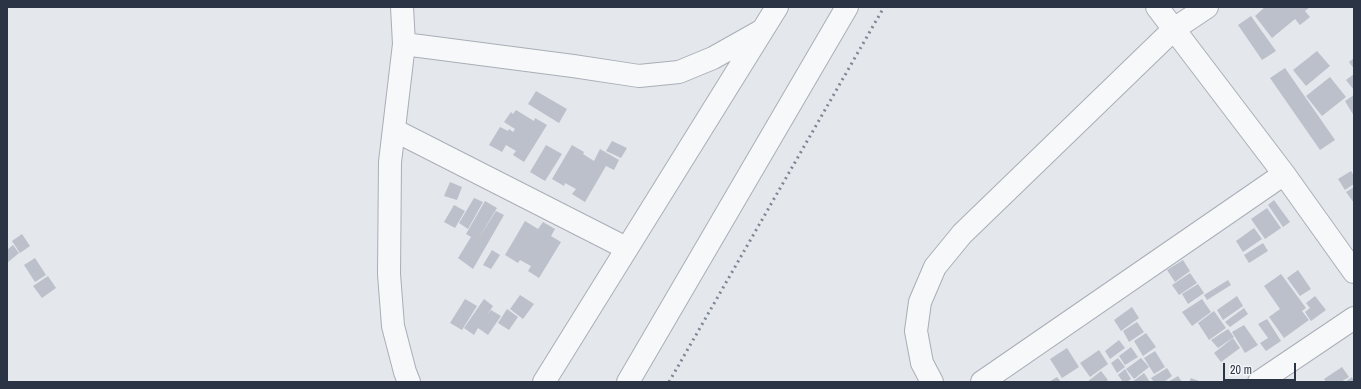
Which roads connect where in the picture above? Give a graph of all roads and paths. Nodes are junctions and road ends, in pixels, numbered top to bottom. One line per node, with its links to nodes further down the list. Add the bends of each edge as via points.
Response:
1 (402, 7): 8 (street)
2 (777, 7): 7 (street)
3 (847, 7): 16 (street)
4 (1157, 7): 6 (street)
5 (1207, 7): 6 (street)
6 (1174, 29): 10 (street); 17 (street, via 962,234 934,267 920,302 916,331 922,363)
7 (763, 30): 8 (street, via 713,58 679,72 639,76); 11 (street)
8 (404, 44): 9 (street)
9 (394, 130): 11 (street); 14 (street, via 390,162 389,274 393,326 404,372)
10 (1284, 174): 12 (street); 18 (street)
11 (626, 248): 15 (street)
12 (1354, 272)
13 (1354, 318): 19 (street)
14 (409, 382)
15 (544, 382)
16 (628, 382)
17 (932, 382)
18 (982, 382)
19 (1259, 382)

